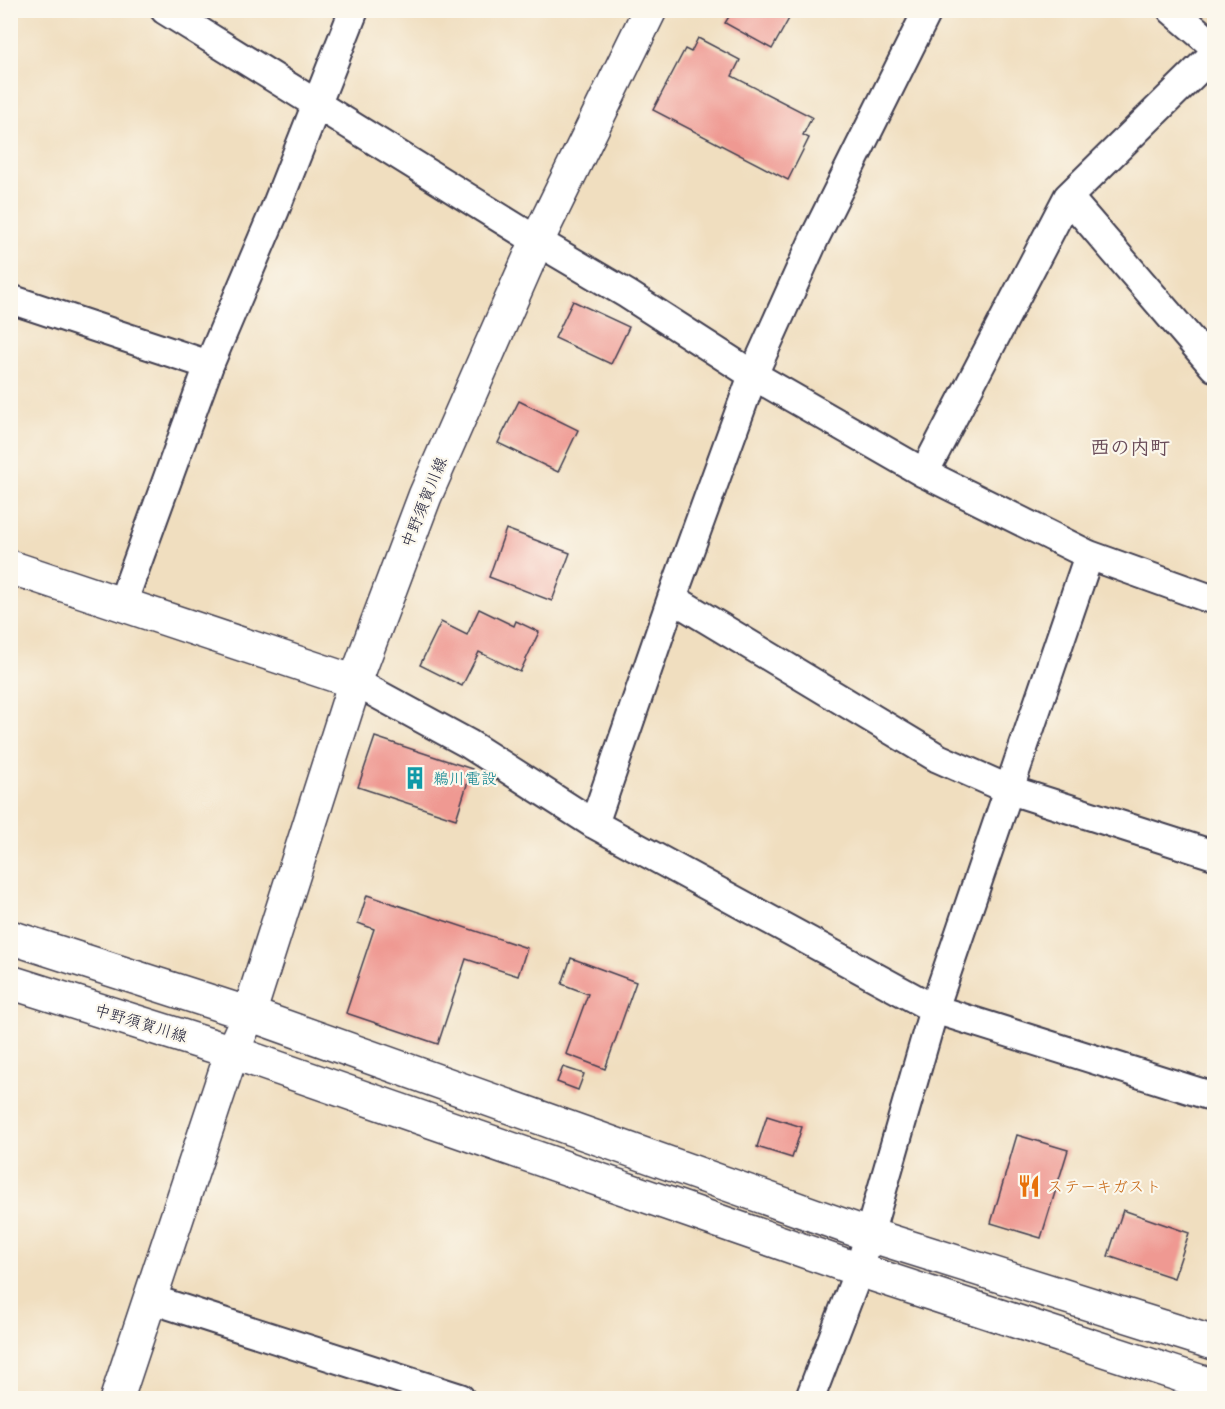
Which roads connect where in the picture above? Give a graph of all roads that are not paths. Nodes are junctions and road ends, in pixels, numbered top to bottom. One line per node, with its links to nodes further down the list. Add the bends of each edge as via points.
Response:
1 (165, 10): 8 (street)
2 (354, 10): 8 (street)
3 (650, 10): 10 (street, 中野須賀川線)
4 (928, 10): 14 (street, via 815,237)
5 (1172, 10): 6 (street)
6 (1215, 46)
7 (1215, 54): 9 (street)
8 (317, 104): 10 (street); 12 (street)
9 (1068, 197): 13 (street); 15 (street)
10 (537, 241): 14 (street); 21 (street, 中野須賀川線, via 425,496)
11 (10, 299): 12 (street)
12 (209, 365): 20 (street)
13 (1215, 367)
14 (753, 375): 15 (street); 18 (street)
15 (924, 473): 16 (street)
16 (1089, 555): 19 (street); 22 (street)
17 (10, 567): 20 (street)
18 (672, 598): 22 (street, via 938,758); 23 (street)
19 (1215, 600)
20 (122, 604): 21 (street)
21 (355, 682): 23 (street, via 469,744); 28 (street, 中野須賀川線)
22 (1010, 790): 24 (street); 27 (street)
23 (594, 824): 27 (street)
24 (1215, 855)
25 (10, 937): 28 (street)
26 (12, 986): 29 (street, 中野須賀川線)
27 (934, 1009): 30 (street); 31 (street)
28 (249, 1014): 29 (street, 中野須賀川線); 31 (street)
29 (232, 1052): 32 (street); 33 (street)
30 (1215, 1097)
31 (870, 1235): 32 (street); 34 (street)
32 (859, 1270): 35 (street); 38 (street)
33 (151, 1299): 36 (street); 37 (street)
34 (1215, 1343)
35 (1215, 1386)
36 (117, 1398)
37 (460, 1398)
38 (810, 1398)

